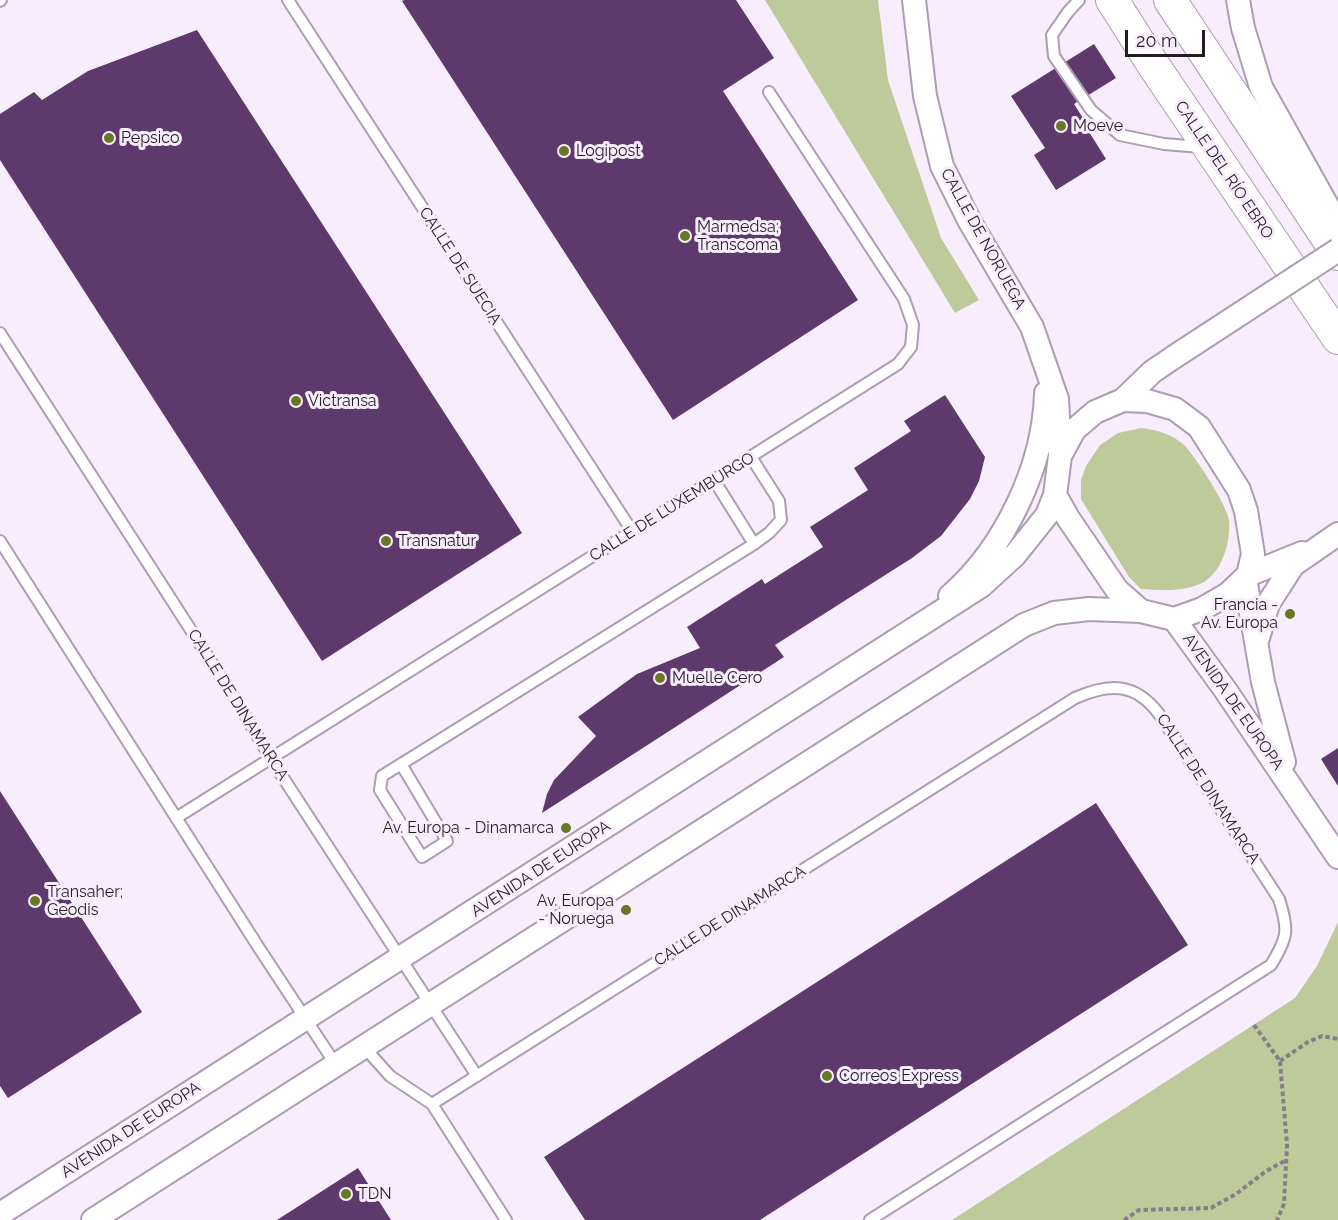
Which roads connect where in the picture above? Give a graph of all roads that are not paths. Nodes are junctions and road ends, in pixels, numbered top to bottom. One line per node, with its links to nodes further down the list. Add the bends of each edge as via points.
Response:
1 (288, 0): 19 (lane, CALLE DE SUECIA)
2 (914, 0): 13 (street, CALLE DE NORUEGA, via 925,96 942,166 1032,327)
3 (1079, 0): 8 (lane, via 1052,35 1054,56 1091,110 1120,135)
4 (1112, 0): 8 (main road, CALLE DEL RÍO EBRO)
5 (1170, 0): 10 (main road)
6 (1238, 0): 9 (street, via 1261,87)
7 (770, 92): 16 (lane, CALLE DE LUXEMBURGO, via 904,298 912,325 911,347 898,364)
8 (1209, 148): 12 (main road, CALLE DEL RÍO EBRO)
9 (1338, 225)
10 (1338, 252): 14 (street, bridge, via 1152,372)
11 (0, 333): 29 (lane, CALLE DE DINAMARCA)
12 (1338, 338)
13 (1046, 369): 15 (street, CALLE DE NORUEGA, via 1057,399); 27 (street, CALLE DE NORUEGA, via 1040,443 1024,492 991,550 959,589)
14 (1123, 400): 15 (street, via 1095,412 1074,430); 24 (street, via 1175,409 1199,427 1239,490 1246,511 1254,554)
15 (1060, 456): 18 (street)
16 (751, 457): 17 (lane, CALLE DE LUXEMBURGO); 22 (lane, via 779,501 781,520)
17 (714, 480): 19 (lane, CALLE DE LUXEMBURGO); 22 (lane)
18 (1055, 495): 25 (street, via 1117,590); 27 (street, AVENIDA DE EUROPA, via 1047,515 1016,555 981,586)
19 (632, 531): 29 (lane, CALLE DE LUXEMBURGO)
20 (1338, 534): 23 (street)
21 (0, 541): 32 (lane)
22 (754, 544): 30 (lane)
23 (1316, 548): 24 (street); 28 (street, via 1293,565 1276,592 1262,620)
24 (1247, 577): 26 (street, via 1202,609); 28 (street, AVENIDA DE EUROPA)
25 (1141, 611): 26 (street); 35 (street, via 1089,609 1054,613 1024,625)
26 (1174, 619): 31 (street, AVENIDA DE EUROPA)
27 (906, 635): 34 (street, AVENIDA DE EUROPA)
28 (1257, 644): 31 (street, AVENIDA DE EUROPA, via 1276,736)
29 (271, 759): 32 (lane, CALLE DE LUXEMBURGO); 34 (lane, CALLE DE DINAMARCA)
30 (401, 764): 30 (lane, via 382,776 380,790 422,857 447,841)
31 (1292, 786): 33 (street, AVENIDA DE EUROPA)
32 (176, 818): 36 (lane)
33 (1338, 857)
34 (400, 960): 35 (lane, CALLE DE DINAMARCA); 36 (street, AVENIDA DE EUROPA)
35 (431, 1004): 37 (street); 39 (lane, CALLE DE DINAMARCA)
36 (305, 1019): 38 (lane); 41 (street, AVENIDA DE EUROPA)
37 (364, 1047): 38 (street); 40 (lane, via 390,1076)
38 (336, 1065): 42 (street)
39 (477, 1076): 40 (lane, CALLE DE DINAMARCA); 44 (lane, CALLE DE DINAMARCA, via 1075,698 1108,687 1137,693 1159,714 1279,899 1287,922 1284,944 1271,965)
40 (432, 1104): 43 (lane)
41 (0, 1214)
42 (93, 1220)
43 (506, 1220)
44 (870, 1220)

